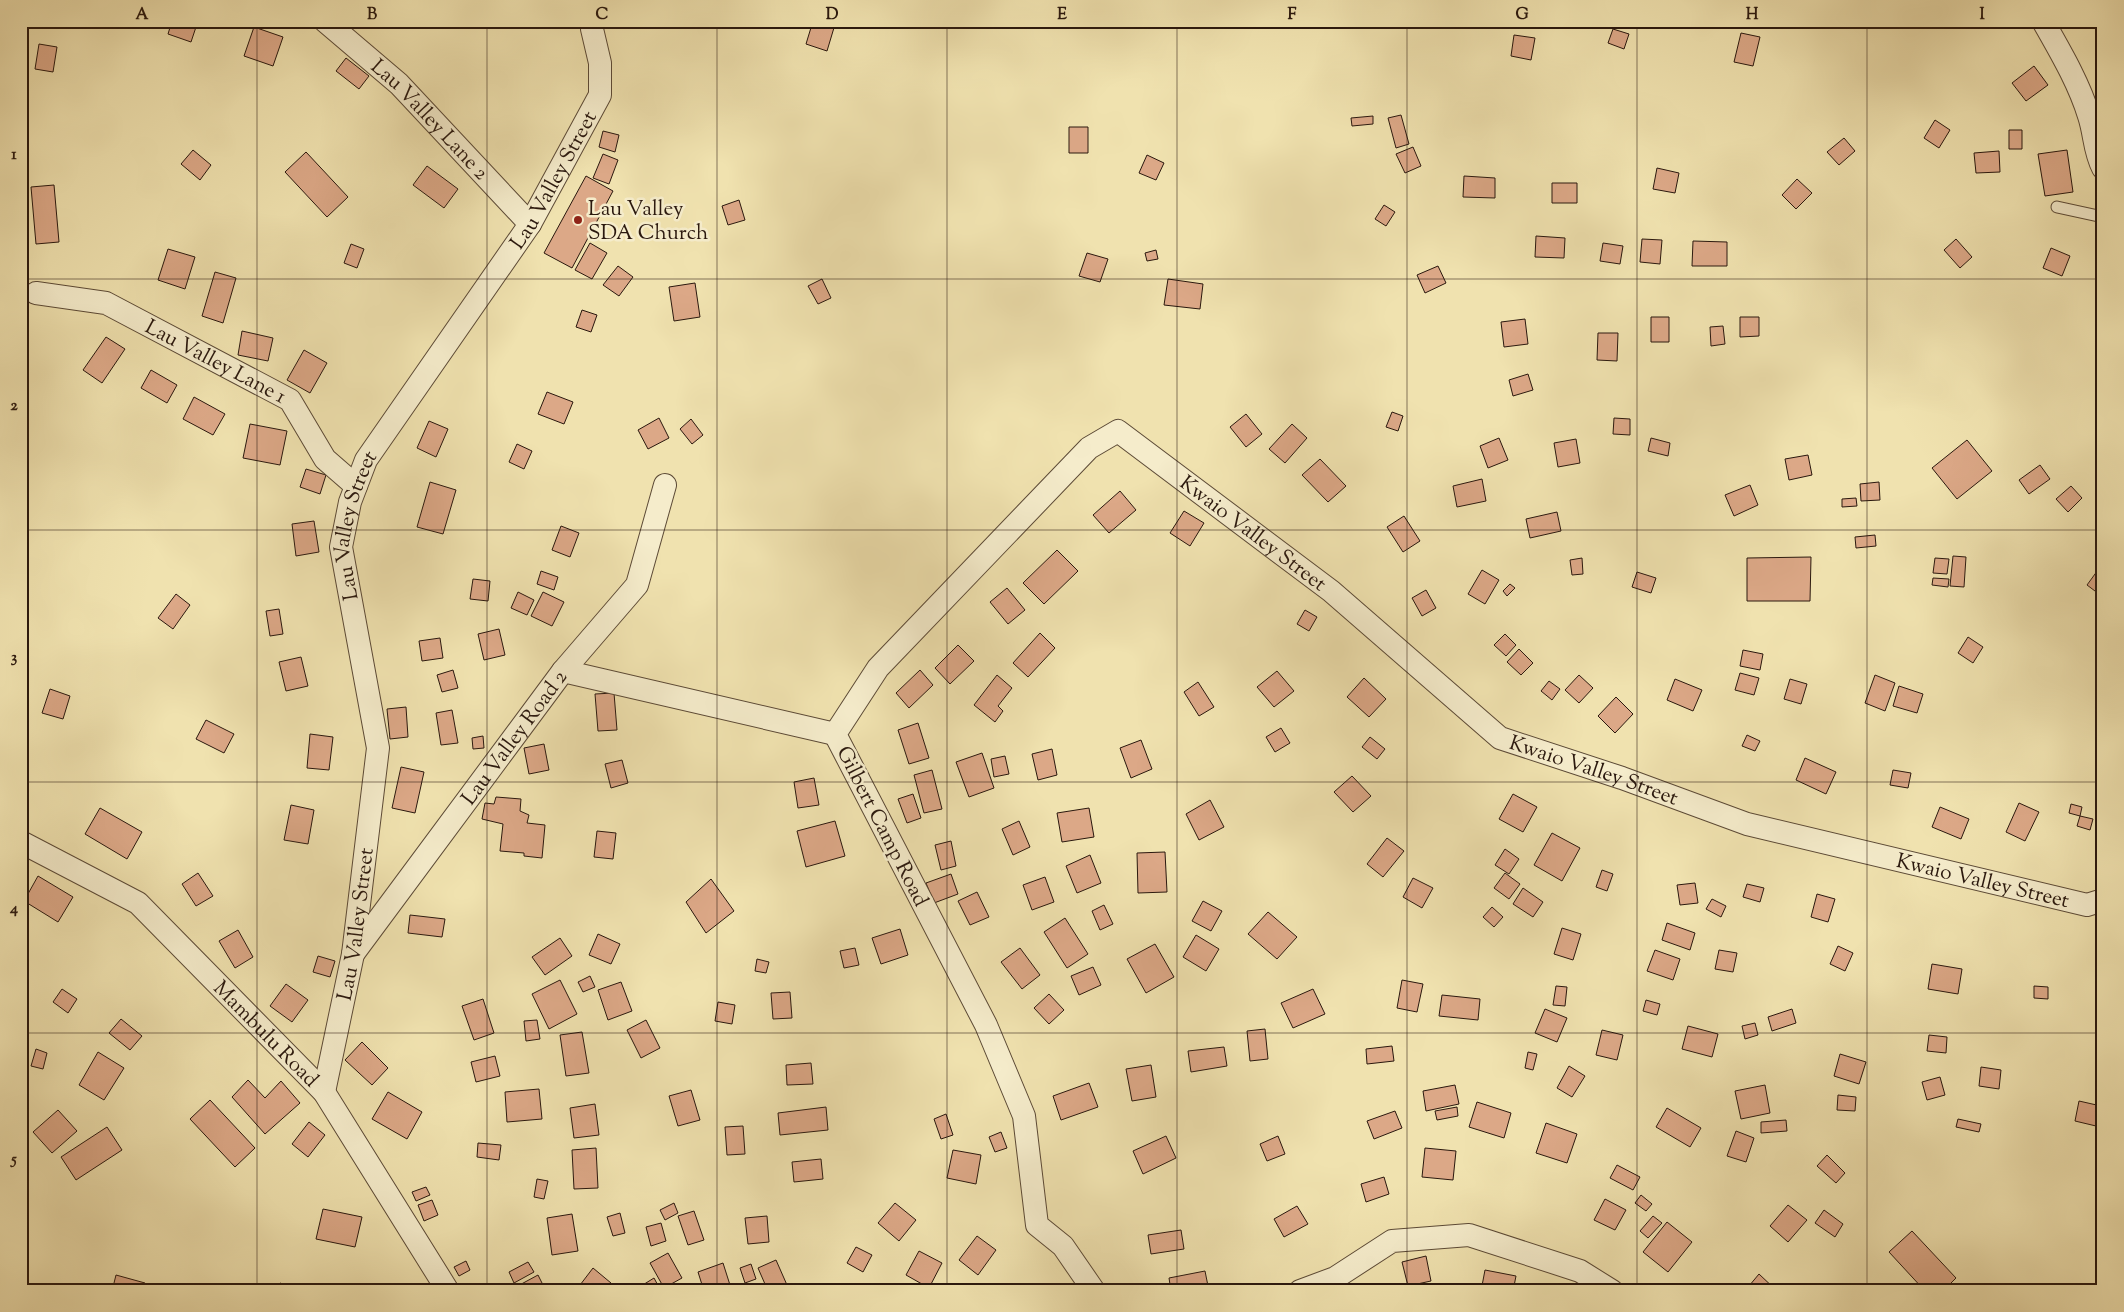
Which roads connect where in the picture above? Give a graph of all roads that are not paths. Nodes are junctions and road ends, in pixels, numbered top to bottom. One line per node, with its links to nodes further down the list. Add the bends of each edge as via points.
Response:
1 (325, 21): 7 (street, Lau Valley Lane 2, via 398,84)
2 (592, 21): 7 (street, Lau Valley Street, via 600,63 600,95)
3 (2043, 21): 4 (street, via 2089,116 2097,157)
4 (2103, 168)
5 (2057, 207): 6 (lane)
6 (2103, 216)
7 (530, 224): 11 (street, Lau Valley Street, via 366,460)
8 (36, 294): 11 (street, Lau Valley Lane 1, via 106,303 290,400 325,459)
9 (1118, 431): 13 (street, Gilbert Camp Road, via 1089,448 878,668); 15 (street, Kwaio Valley Street, via 1331,592 1500,738 1747,824 2088,905)
10 (666, 485): 12 (street, via 637,585)
11 (356, 486): 16 (street, Lau Valley Street, via 341,547 378,748)
12 (563, 672): 13 (street, Lau Valley Road 2); 16 (street, Lau Valley Road 2)
13 (835, 734): 19 (street, Gilbert Camp Road, via 986,1025 1024,1116 1037,1225 1063,1246)
14 (21, 842): 17 (street, Mambulu Road, via 138,902)
15 (2103, 900)
16 (353, 954): 17 (street, Lau Valley Street)
17 (324, 1092): 18 (street, Mambulu Road)
18 (448, 1291)
19 (1094, 1291)
20 (1300, 1291): 21 (street, via 1335,1278 1392,1241 1469,1235 1580,1271)
21 (1612, 1291)

